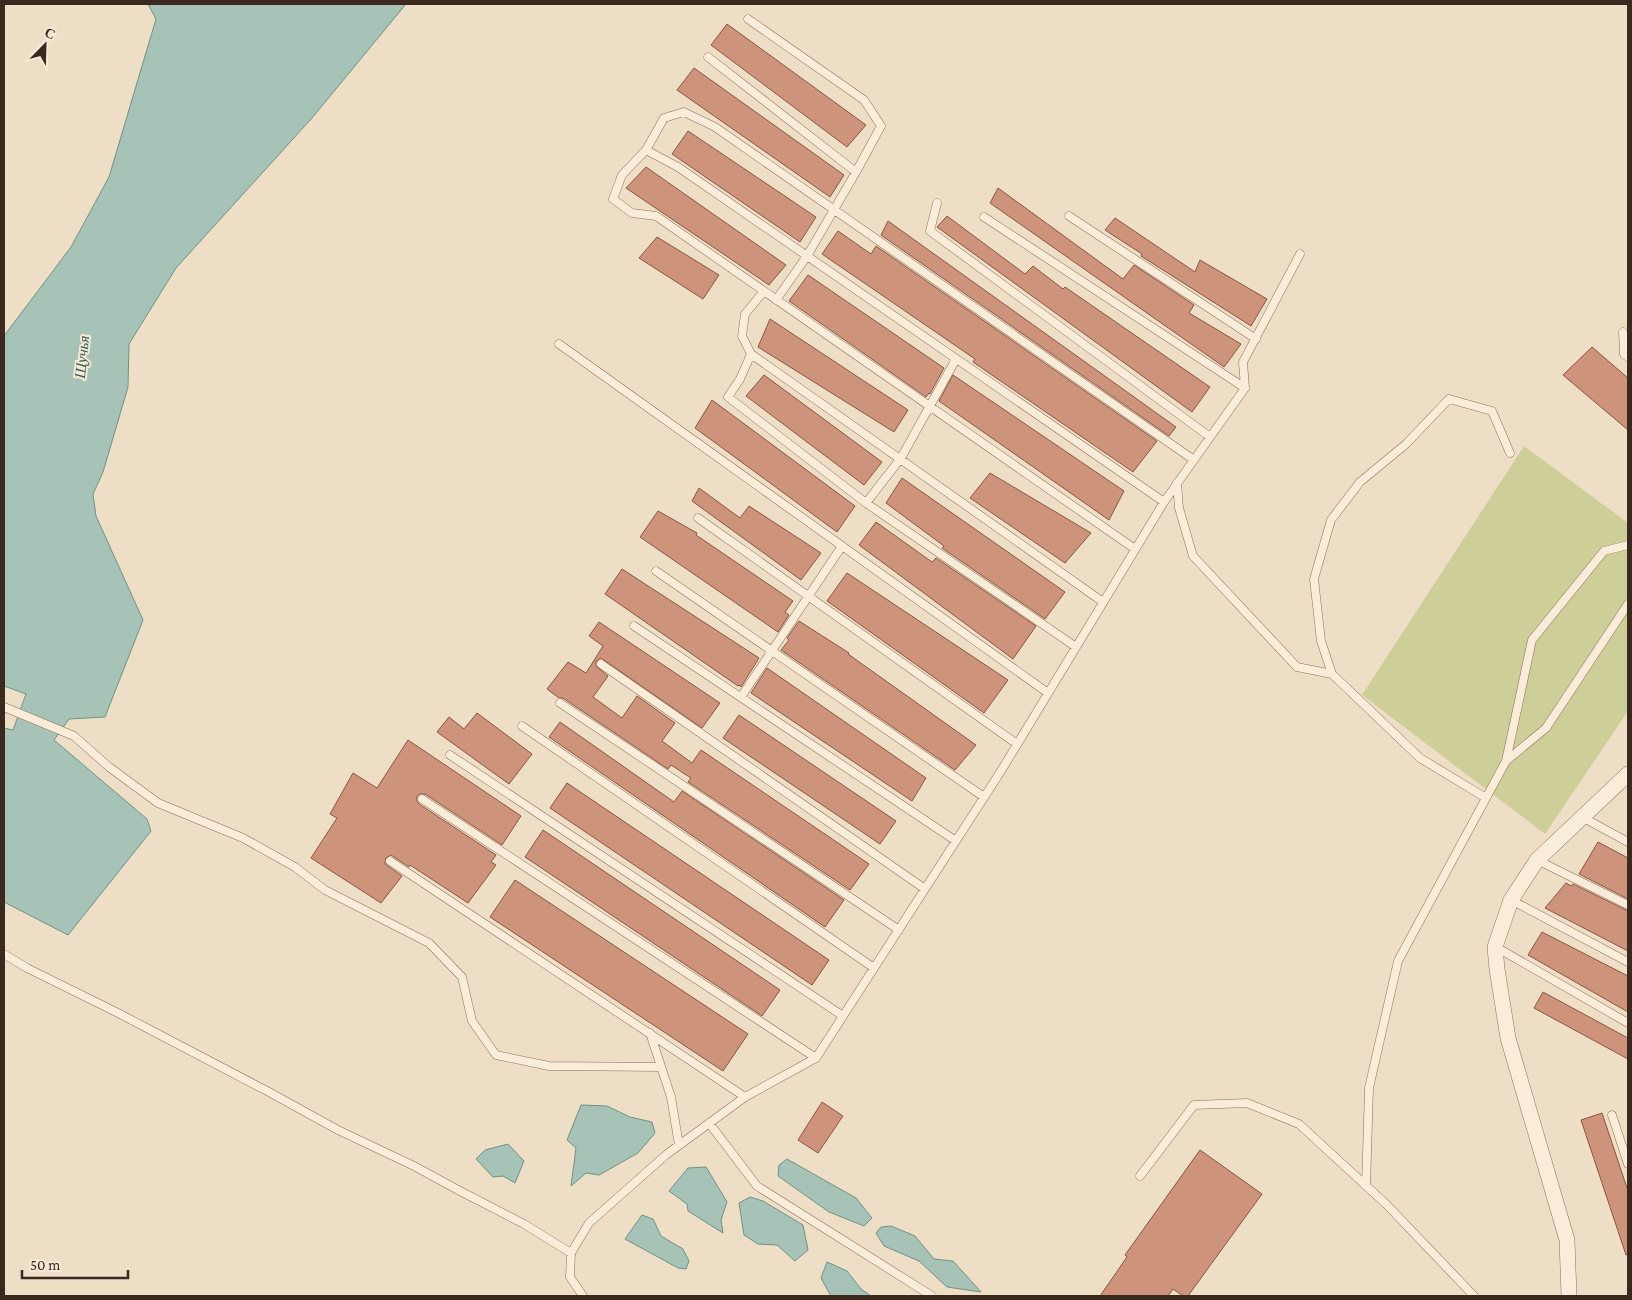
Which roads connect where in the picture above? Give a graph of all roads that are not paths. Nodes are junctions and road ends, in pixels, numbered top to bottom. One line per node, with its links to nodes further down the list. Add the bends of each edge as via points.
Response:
1 (748, 19): 4 (lane, via 864,100 880,126)
2 (708, 57): 4 (lane)
3 (646, 150): 6 (lane, via 664,118 684,112 715,127); 10 (lane, via 678,167); 11 (lane, via 622,175 613,199 632,213 656,216)
4 (856, 172): 6 (lane)
5 (937, 203): 21 (lane, via 930,231)
6 (834, 210): 10 (lane); 24 (lane)
7 (1069, 216): 14 (lane)
8 (984, 217): 19 (lane)
9 (1300, 254): 14 (lane)
10 (807, 256): 12 (lane); 18 (lane)
11 (764, 291): 12 (lane); 16 (lane, via 745,314 742,336)
12 (776, 300): 20 (lane)
13 (1623, 332): 17 (lane, via 1624,354)
14 (1256, 338): 19 (lane, via 1243,362)
15 (559, 344): 30 (lane)
16 (752, 354): 23 (lane); 27 (lane, via 728,397)
17 (1628, 357)
18 (956, 359): 20 (lane); 26 (lane)
19 (1245, 388): 21 (lane)
20 (930, 406): 23 (lane); 31 (lane)
21 (1210, 437): 24 (lane)
22 (1510, 453): 40 (lane, via 1492,411 1449,398 1406,444 1360,482 1331,520 1314,579 1321,641)
23 (900, 458): 27 (lane); 34 (lane)
24 (1194, 460): 25 (lane)
25 (1178, 483): 26 (lane); 40 (lane, via 1179,508 1193,556 1297,667)
26 (1164, 502): 31 (lane)
27 (866, 503): 37 (lane)
28 (698, 518): 33 (lane)
29 (1628, 545): 48 (lane, via 1604,551 1532,640)
30 (842, 546): 33 (lane); 41 (lane)
31 (1135, 549): 34 (lane)
32 (656, 571): 38 (lane)
33 (809, 596): 38 (lane); 46 (lane)
34 (1103, 602): 37 (lane)
35 (1628, 604): 48 (lane, via 1546,728)
36 (634, 626): 42 (lane)
37 (1076, 647): 41 (lane)
38 (771, 650): 42 (lane); 50 (lane)
39 (601, 664): 58 (lane)
40 (1332, 674): 51 (lane, via 1420,758)
41 (1048, 693): 46 (lane)
42 (741, 697): 54 (lane)
43 (560, 703): 61 (lane)
44 (7, 708): 70 (lane, via 74,736 158,803 243,838 295,867 325,890 429,944 462,977 472,1021 496,1055 549,1066)
45 (522, 726): 65 (lane)
46 (1017, 744): 50 (lane)
47 (450, 755): 66 (lane)
48 (1506, 761): 51 (lane)
49 (1627, 777): 53 (street)
50 (984, 797): 54 (lane)
51 (1486, 798): 77 (lane, via 1398,961 1369,1088)
52 (422, 799): 69 (lane)
53 (1582, 817): 55 (lane); 56 (street)
54 (956, 841): 58 (lane)
55 (1628, 842)
56 (1537, 860): 59 (street); 60 (lane)
57 (390, 861): 68 (lane)
58 (925, 889): 61 (lane)
59 (1510, 900): 62 (street); 64 (lane)
60 (1628, 905)
61 (899, 930): 65 (lane)
62 (1496, 946): 67 (lane); 82 (street, via 1508,1038 1567,1240)
63 (4, 954): 78 (lane, via 524,1224)
64 (1628, 962)
65 (874, 968): 66 (lane)
66 (843, 1016): 69 (lane)
67 (1628, 1023)
68 (650, 1033): 70 (lane); 71 (lane)
69 (816, 1058): 71 (lane)
70 (660, 1067): 74 (lane, via 671,1097)
71 (745, 1096): 73 (lane)
72 (1612, 1115): 75 (lane)
73 (709, 1123): 74 (lane); 80 (lane, via 757,1186)
74 (679, 1145): 78 (lane, via 589,1223)
75 (1628, 1164)
76 (1140, 1176): 77 (lane, via 1194,1105 1247,1103 1299,1124)
77 (1366, 1186): 81 (lane)
78 (571, 1253): 79 (lane, via 570,1277)
79 (583, 1296)
80 (932, 1296)
81 (1474, 1296)
82 (1568, 1296)

